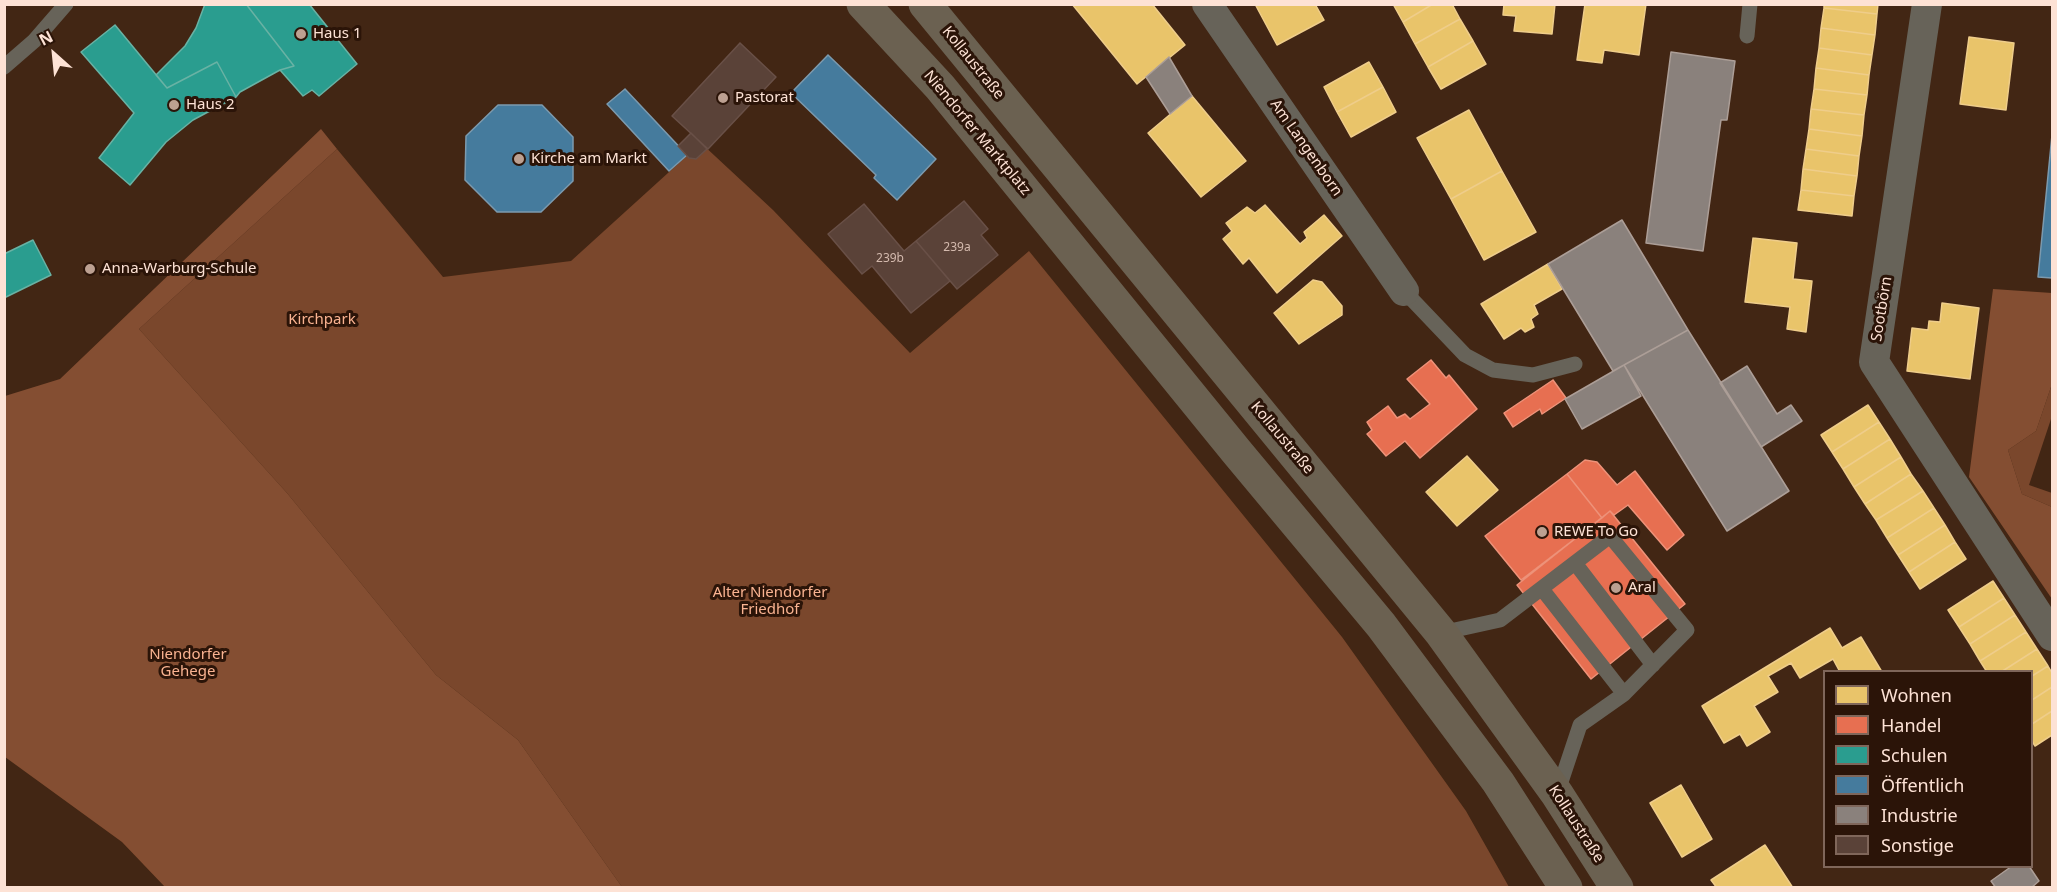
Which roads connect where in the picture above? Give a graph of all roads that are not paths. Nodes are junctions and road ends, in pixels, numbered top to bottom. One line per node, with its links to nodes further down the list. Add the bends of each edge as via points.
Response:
1 (66, 4): 8 (lane, via 34,41)
2 (863, 4): 18 (main road, Niendorfer Marktplatz, via 940,87 1430,687 1498,782)
3 (925, 4): 13 (main road, Kollaustraße)
4 (1207, 4): 9 (street, Am Langenborn)
5 (1750, 4): 7 (lane)
6 (1927, 4): 14 (street, Sootbörn, via 1874,362)
7 (1747, 36)
8 (4, 67)
9 (1404, 291): 10 (lane, via 1465,356 1492,370 1533,375)
10 (1575, 364)
11 (1575, 563): 12 (lane); 15 (lane); 15 (lane, via 1610,536 1687,630)
12 (1542, 589): 13 (lane, via 1500,620); 16 (lane)
13 (1441, 633): 17 (main road, Kollaustraße)
14 (2052, 636)
15 (1653, 665): 16 (lane)
16 (1624, 694): 17 (lane, via 1580,725)
17 (1557, 794): 19 (main road, Kollaustraße)
18 (1566, 888)
19 (1617, 888)

